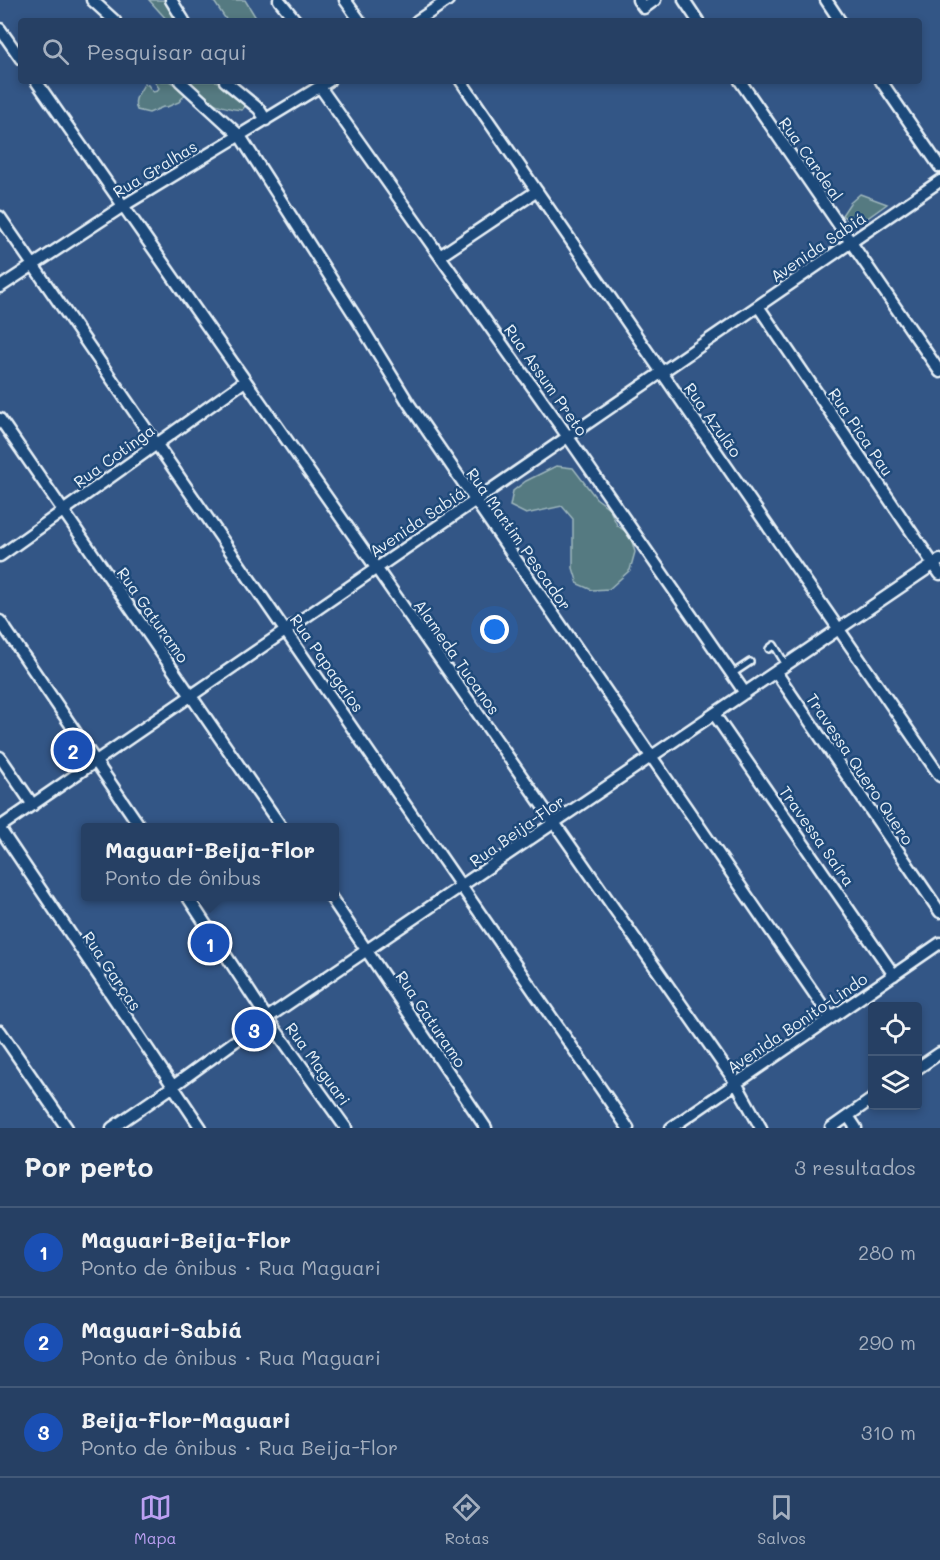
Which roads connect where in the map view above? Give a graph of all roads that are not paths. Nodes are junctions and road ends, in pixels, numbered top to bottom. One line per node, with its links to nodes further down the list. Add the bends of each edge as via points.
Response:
1 (92, 0): 10 (street)
2 (171, 0): 11 (street)
3 (279, 0): 12 (street)
4 (345, 0): 13 (street)
5 (448, 0): 14 (street)
6 (656, 0): 9 (street)
7 (684, 0): 15 (street)
8 (826, 0): 16 (street)
9 (641, 4)
10 (112, 18)
11 (182, 18)
12 (294, 18)
13 (358, 18)
14 (423, 18)
15 (696, 18)
16 (838, 18)
17 (0, 29): 18 (street)
18 (18, 55)
19 (38, 84): 31 (street, Alameda Tucanos)
20 (183, 84): 27 (street, Rua Martim Pescador)
21 (229, 84): 26 (street, via 259,109)
22 (325, 84): 26 (street, Rua Gralhas); 34 (street, Rua Assum Preto)
23 (463, 84): 30 (street, Rua Azulão)
24 (742, 84): 33 (street, Rua Cardeal)
25 (883, 84): 28 (street)
26 (266, 120): 27 (street, Rua Gralhas)
27 (240, 136): 31 (street, Rua Gralhas); 44 (street, Rua Martim Pescador)
28 (940, 167)
29 (940, 181): 33 (street, Avenida Sabiá)
30 (537, 191): 34 (street); 38 (street, Rua Azulão)
31 (123, 206): 35 (street, Rua Gralhas); 40 (street, Alameda Tucanos)
32 (0, 217): 35 (street, Rua Papagaios)
33 (851, 242): 37 (street, Avenida Sabiá); 39 (street, Rua Cardeal)
34 (440, 256): 42 (street, Rua Assum Preto)
35 (33, 265): 36 (street, Rua Gralhas); 43 (street, Rua Papagaios)
36 (0, 287)
37 (758, 306): 38 (street, Avenida Sabiá); 47 (street, Rua Pica Pau)
38 (662, 372): 42 (street, Avenida Sabiá); 50 (street, Rua Azulão)
39 (940, 372)
40 (245, 381): 43 (street, Rua Cotinga); 48 (street, Alameda Tucanos)
41 (0, 419): 45 (street, Rua Gaturamo)
42 (568, 437): 44 (street, Avenida Sabiá); 56 (street, Rua Assum Preto)
43 (156, 443): 45 (street, Rua Cotinga); 51 (street, Rua Papagaios)
44 (475, 501): 48 (street, Avenida Sabiá); 61 (street, Rua Martim Pescador)
45 (63, 511): 46 (street, Rua Cotinga); 58 (street, Rua Gaturamo)
46 (0, 556)
47 (938, 566): 50 (street, Rua Beija-Flor)
48 (376, 568): 51 (street, Avenida Sabiá); 67 (street, Alameda Tucanos)
49 (0, 621): 62 (street)
50 (839, 629): 54 (street, Rua Beija-Flor); 63 (street, Rua Azulão)
51 (286, 630): 58 (street, Avenida Sabiá); 69 (street, Rua Papagaios)
52 (769, 649): 54 (lane, via 774,645)
53 (750, 662): 56 (lane)
54 (786, 665): 55 (street, Rua Beija-Flor)
55 (776, 672): 57 (street, Rua Beija-Flor); 72 (street, Travessa Quero Quero)
56 (732, 674): 57 (street, Rua Assum Preto)
57 (745, 693): 59 (street, Rua Beija-Flor)
58 (191, 696): 62 (street, Avenida Sabiá); 66 (street, Rua Gaturamo)
59 (714, 714): 61 (street, Rua Beija-Flor); 75 (street, Travessa Saíra)
60 (0, 757): 64 (street)
61 (651, 757): 67 (street, Rua Beija-Flor); 77 (street, Rua Martim Pescador)
62 (96, 760): 64 (street, Avenida Sabiá); 65 (street)
63 (940, 776)
64 (33, 805): 68 (street, Avenida Sabiá)
65 (138, 823)
66 (279, 823)
67 (554, 823): 69 (street, Rua Beija-Flor); 81 (street, Alameda Tucanos)
68 (0, 828): 82 (street, Rua Garças)
69 (462, 887): 74 (street, Rua Beija-Flor); 90 (street, Rua Papagaios)
70 (190, 901): 76 (street, Rua Maguari)
71 (333, 901): 74 (street, Rua Gaturamo)
72 (940, 912)
73 (940, 943): 75 (street, Avenida Bonito-Lindo)
74 (367, 950): 76 (street, Rua Beija-Flor); 89 (street, Rua Gaturamo)
75 (894, 975): 77 (street, Avenida Bonito-Lindo)
76 (267, 1018): 82 (street, Rua Beija-Flor); 88 (street, Rua Maguari)
77 (831, 1018): 81 (street, Avenida Bonito-Lindo)
78 (0, 1031): 85 (street)
79 (940, 1053): 80 (street)
80 (922, 1065)
81 (736, 1083): 91 (street, Avenida Bonito-Lindo); 92 (street, Alameda Tucanos)
82 (172, 1087): 86 (street, Rua Beija-Flor); 87 (street, Rua Garças)
83 (868, 1102): 84 (street)
84 (848, 1116): 93 (street); 94 (street)
85 (67, 1128)
86 (112, 1128)
87 (201, 1128)
88 (346, 1128)
89 (486, 1128)
90 (628, 1128)
91 (671, 1128)
92 (761, 1128)
93 (831, 1128)
94 (855, 1128)

